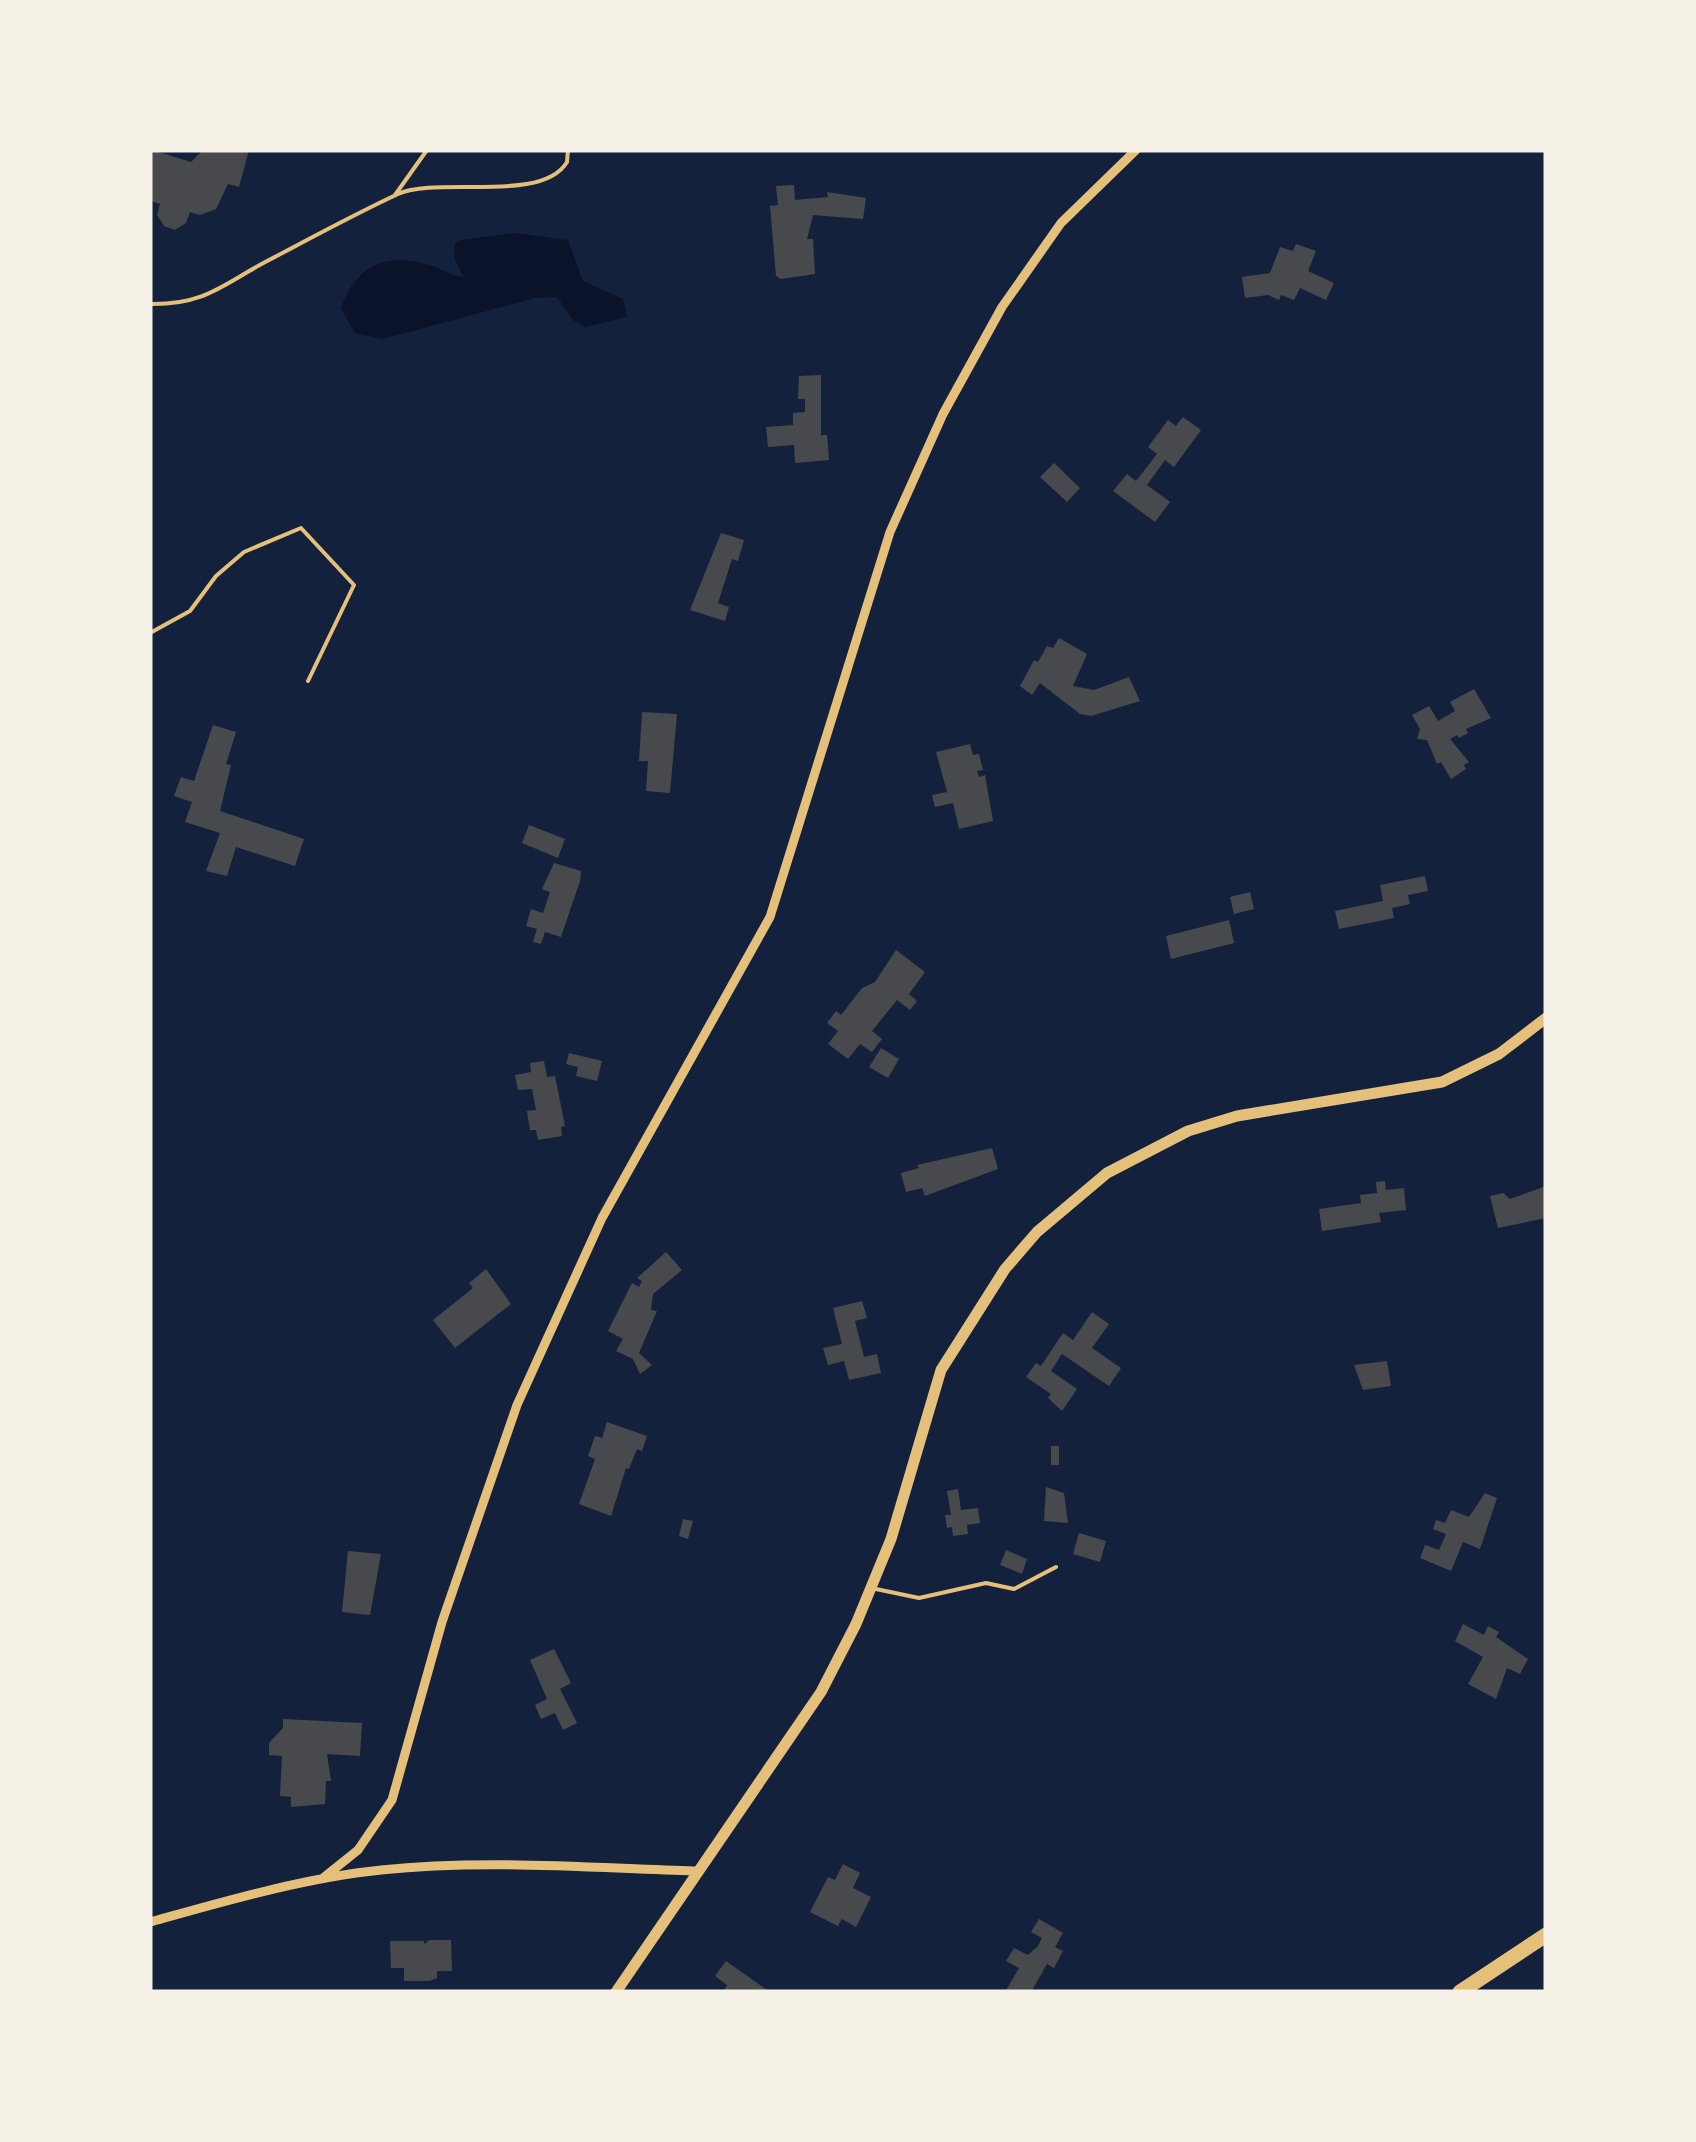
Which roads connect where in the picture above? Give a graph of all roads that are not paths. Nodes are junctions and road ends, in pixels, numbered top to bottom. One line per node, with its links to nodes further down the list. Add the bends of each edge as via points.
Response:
1 (1136, 150): 8 (street, via 1060,224 1002,307 943,414 890,532 770,917 602,1218 517,1404 442,1622 392,1800 358,1850)
2 (150, 633): 3 (lane, via 190,611 244,552 301,528 354,585)
3 (308, 680)
4 (1546, 1018): 6 (street, via 1500,1054 1442,1082 1237,1116 1188,1131 1075,1197 1005,1269 941,1370)
5 (1056, 1567): 6 (lane, via 1014,1589 986,1582 919,1598)
6 (871, 1588): 7 (street, via 821,1692)
7 (696, 1871): 8 (street, via 480,1865); 11 (street)
8 (324, 1878): 9 (street)
9 (150, 1922)
10 (1546, 1936): 12 (highway)
11 (616, 1992)
12 (1460, 1992)

